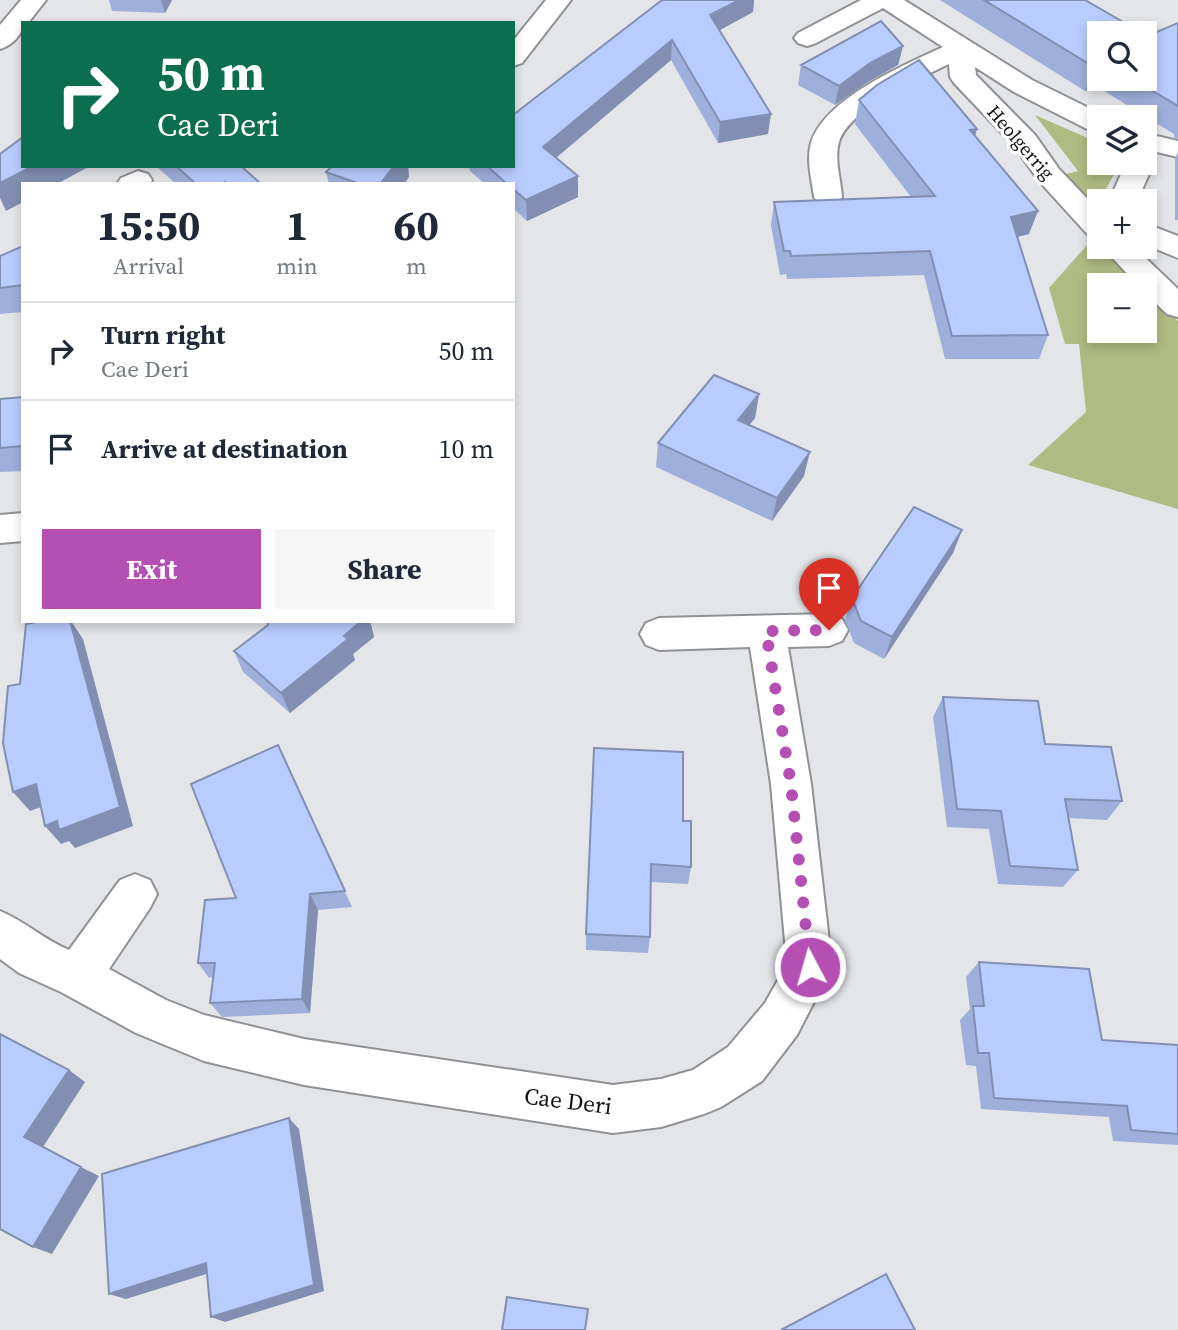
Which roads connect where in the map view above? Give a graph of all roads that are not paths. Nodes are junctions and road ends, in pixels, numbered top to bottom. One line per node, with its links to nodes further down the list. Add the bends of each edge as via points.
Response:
1 (34, 0): 6 (street)
2 (559, 0): 8 (street)
3 (880, 0): 5 (street)
4 (887, 0): 7 (street, Heolgerrig)
5 (807, 38)
6 (0, 41)
7 (961, 48): 9 (street, Heolgerrig); 12 (street, via 856,105 835,122 825,143); 13 (street, Heolgerrig, via 962,77 1025,141)
8 (515, 55)
9 (1087, 118)
10 (1178, 149): 11 (street)
11 (1157, 150)
12 (828, 197)
13 (1087, 216)
14 (1157, 238): 15 (street)
15 (1178, 248)
16 (1128, 259): 17 (street)
17 (1178, 307)
18 (21, 527): 19 (street)
19 (0, 529)
20 (829, 630): 21 (street)
21 (766, 631): 22 (street); 25 (street, Cae Deri, via 791,785 810,967 781,1018 745,1064 704,1090 661,1103 613,1109 304,1062 204,1038 152,1017)
22 (659, 634)
23 (135, 894): 25 (street)
24 (0, 932): 25 (street, Cae Deri, via 35,958)
25 (77, 976)

